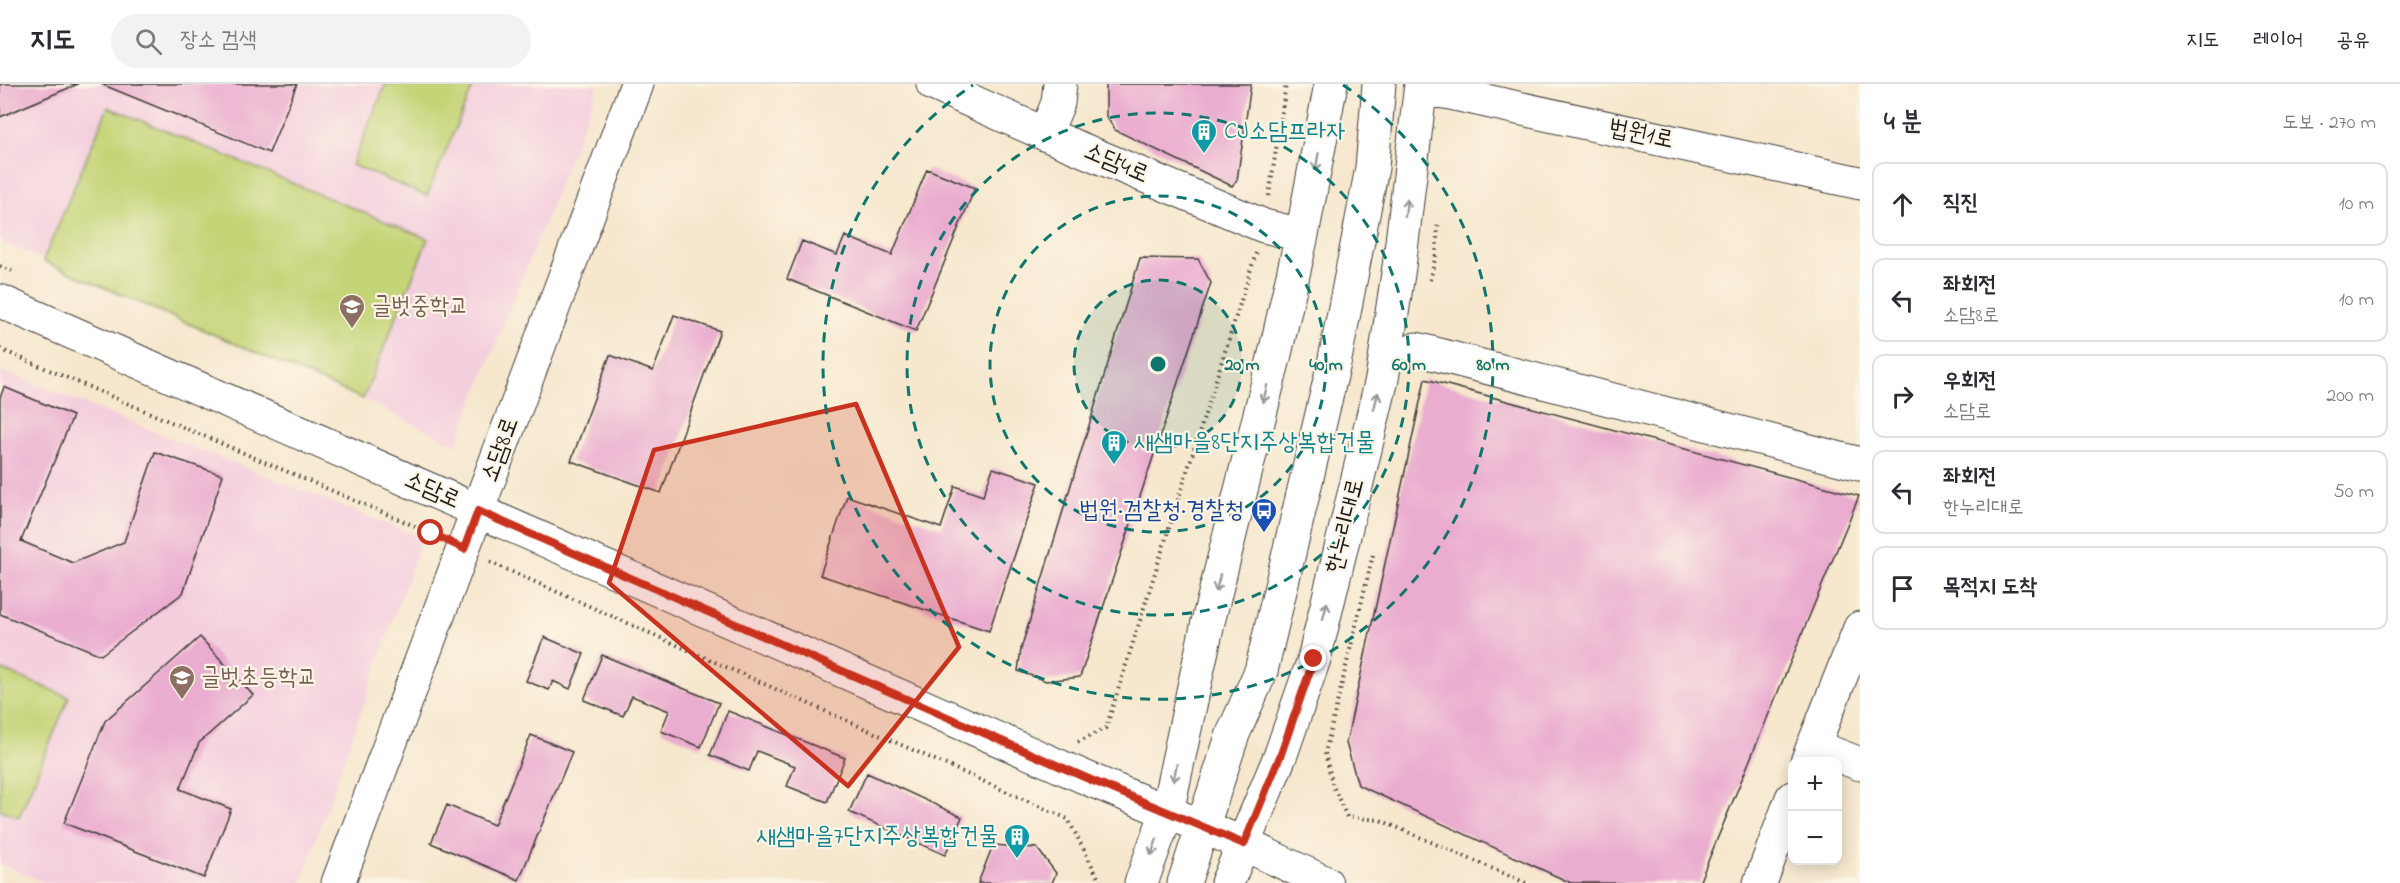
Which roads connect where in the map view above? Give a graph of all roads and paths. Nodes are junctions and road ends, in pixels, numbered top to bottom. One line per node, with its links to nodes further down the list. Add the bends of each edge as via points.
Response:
1 (637, 84): 16 (street, 소담8로)
2 (933, 84): 8 (street, 소담4로)
3 (1060, 84): 8 (street, via 1058,104)
4 (1286, 84): 10 (path)
5 (1331, 84): 11 (street, one-way to 11)
6 (1379, 84): 25 (street, via 1372,168 1337,348 1261,671 1233,734)
7 (1421, 87): 9 (street, 법원1로); 26 (street, 한누리대로, one-way to 7, via 1314,659 1382,379)
8 (1045, 134): 10 (street, 소담4로)
9 (1860, 183)
10 (1264, 226): 11 (street, 소담4로); 19 (path)
11 (1302, 235): 23 (street, one-way to 23, via 1208,622)
12 (0, 301): 16 (street, 소담로)
13 (0, 349): 17 (path)
14 (1416, 349): 15 (street)
15 (1860, 464)
16 (478, 511): 17 (street, 소담8로); 23 (street, 소담로)
17 (464, 549): 27 (street, 소담8로); 28 (path, via 1068,819)
18 (1860, 628): 20 (street)
19 (1106, 728)
20 (1810, 754): 21 (street)
21 (1860, 764)
22 (1788, 809): 34 (street)
23 (1167, 812): 25 (street, 소담로); 29 (street, one-way to 29)
24 (1347, 816): 33 (path, via 1380,820)
25 (1203, 826): 26 (street, 소담로); 30 (street)
26 (1244, 844): 31 (street, 한누리대로); 32 (street, 소담로)
27 (338, 883)
28 (1101, 883)
29 (1141, 883)
30 (1184, 883)
31 (1227, 883)
32 (1326, 883)
33 (1526, 883)
34 (1760, 883)

